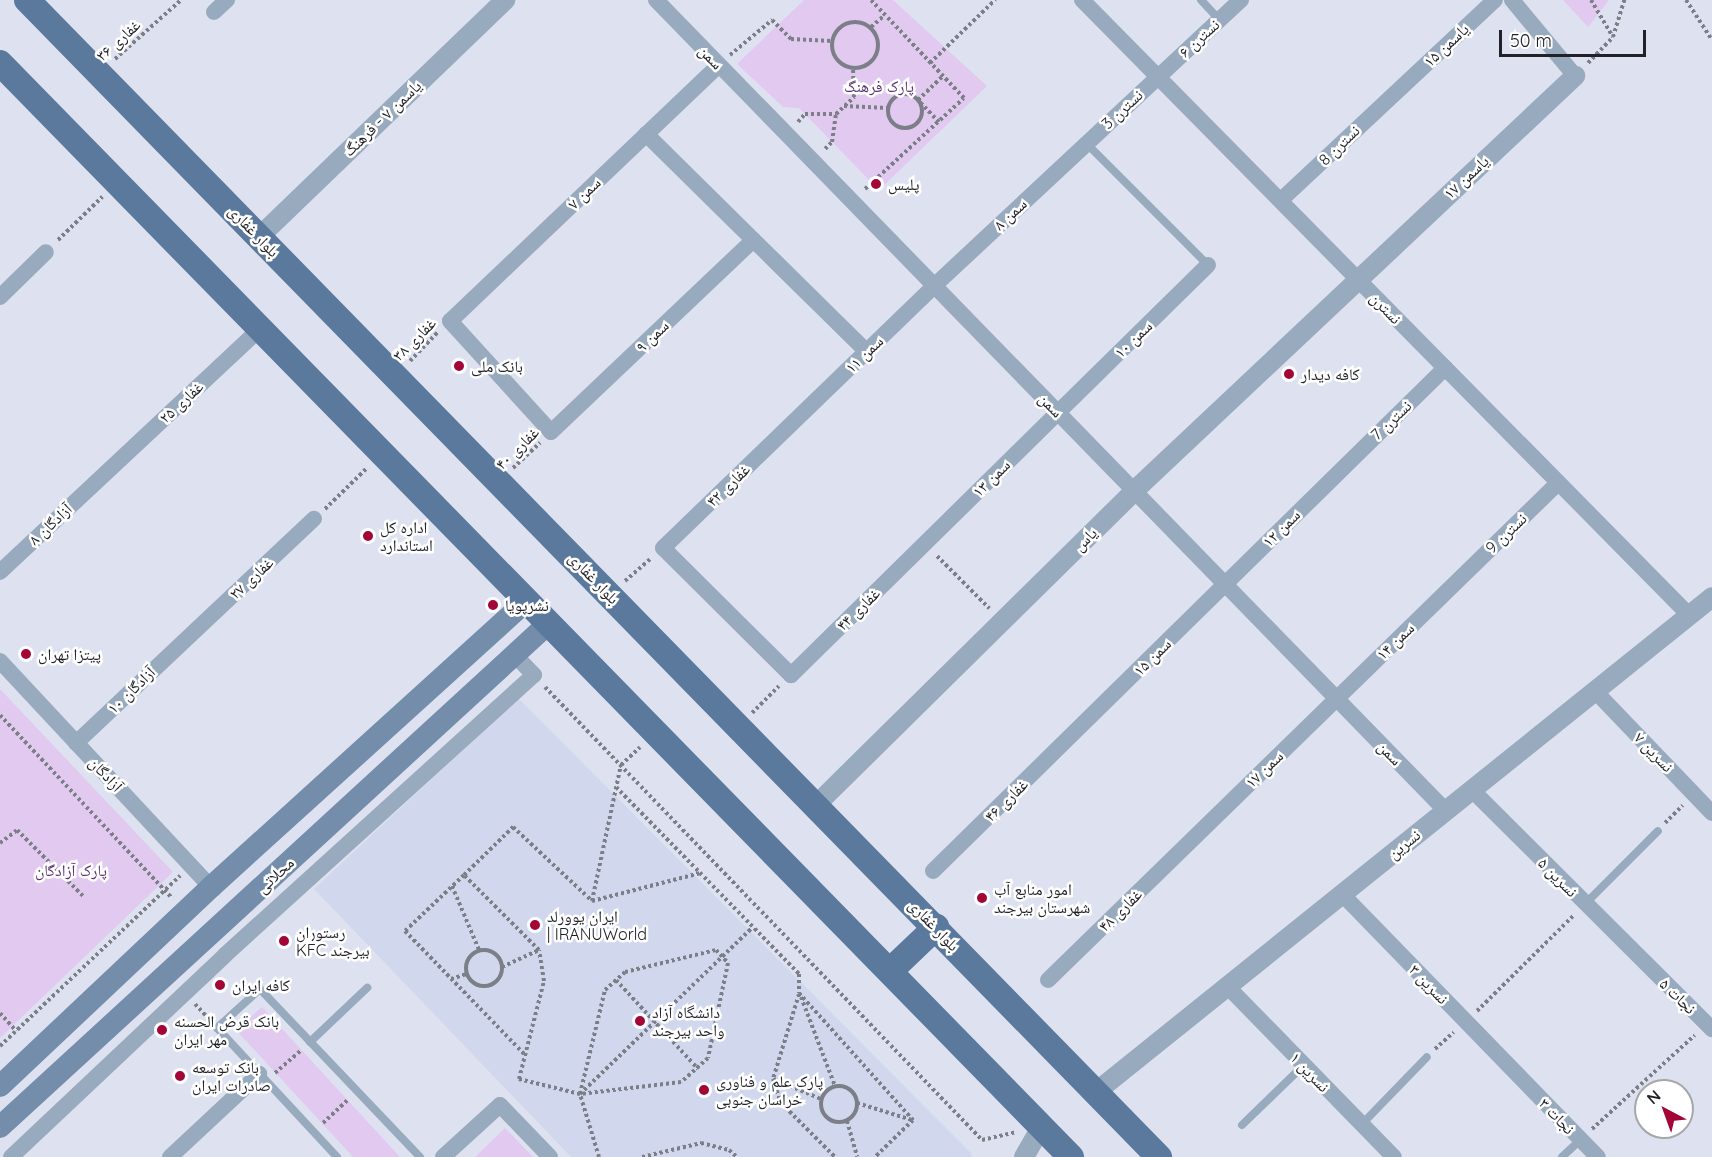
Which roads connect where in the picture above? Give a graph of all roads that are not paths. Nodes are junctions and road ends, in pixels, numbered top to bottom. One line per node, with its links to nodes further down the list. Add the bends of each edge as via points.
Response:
1 (27, 0): 20 (main road, بلوار غفاری)
2 (227, 0): 10 (street)
3 (505, 0): 20 (street, یاسمن ۷ - فرهنگ)
4 (656, 0): 12 (street, سمن)
5 (1082, 0): 14 (street, نسترن)
6 (1201, 0): 11 (lane)
7 (1241, 0): 11 (street, نسترن ۶)
8 (1495, 0): 16 (street, یاسمن ۱۵)
9 (1512, 0): 15 (street)
10 (214, 12)
11 (1219, 20): 14 (street, نسترن ۶)
12 (725, 60): 17 (street, سمن ۷); 25 (street, سمن, via 792,128 813,162)
13 (0, 63): 27 (main road)
14 (1158, 76): 18 (street, نسترن 3); 19 (street, نسترن)
15 (1575, 76): 24 (street, یاسمن ۱۷)
16 (1397, 90): 19 (street, نسترن 8)
17 (646, 134): 21 (street); 32 (street, سمن ۷, via 450,321)
18 (1086, 143): 23 (lane); 25 (street, سمن ۸)
19 (1281, 200): 24 (street, نسترن)
20 (259, 237): 58 (main road, بلوار غفاری)
21 (753, 240): 28 (street); 32 (street, سمن ۹)
22 (46, 252): 26 (street)
23 (1208, 265): 30 (street, سمن ۱۰)
24 (1357, 278): 29 (street, نسترن); 36 (street, یاس)
25 (934, 286): 28 (street, سمن ۱۱); 30 (street, سمن)
26 (0, 297)
27 (261, 328): 34 (street, غفاری ۲۵); 43 (main road)
28 (867, 352): 31 (street, سمن ۱۱)
29 (1445, 368): 33 (street, نسترن 7); 35 (street, نسترن)
30 (1057, 412): 36 (street, سمن); 38 (street, سمن ۱۳)
31 (794, 421): 49 (street, غفاری ۴۲, via 663,548)
32 (551, 432)
33 (1337, 473): 41 (street, سمن ۱۲)
34 (101, 476): 39 (street, آزادگان ۸)
35 (1558, 483): 40 (street, نسترن 9); 44 (street, نسترن)
36 (1134, 491): 41 (street, سمن); 58 (street, یاس)
37 (314, 519): 46 (street, غفاری ۲۷)
38 (924, 544): 49 (street, غفاری ۴۴)
39 (0, 572)
40 (1455, 583): 51 (street, سمن ۱۴)
41 (1225, 584): 51 (street, سمن); 52 (street, سمن ۱۵)
42 (1712, 597): 44 (street, نسرین)
43 (527, 600): 45 (main road); 65 (main road, محلاتی)
44 (1690, 616): 50 (street, نسرین)
45 (549, 623): 47 (main road, محلاتی); 70 (main road)
46 (187, 638): 54 (street, آزادگان ۱۰)
47 (515, 655): 53 (main road, محلاتی); 55 (street, via 534,675)
48 (0, 661): 54 (street, آزادگان)
49 (791, 675)
50 (1595, 691): 57 (street, نسرین); 61 (street, نسرین ۷)
51 (1336, 699): 60 (street, سمن); 63 (street, سمن ۱۷)
52 (1079, 729): 64 (street, غفاری ۴۶)
53 (431, 731): 55 (street); 56 (main road, محلاتی)
54 (76, 743): 65 (street, آزادگان)
55 (451, 750): 59 (street)
56 (367, 790): 59 (street); 84 (main road, محلاتی)
57 (1472, 790): 60 (street, نسرین); 67 (street, نسرین ۵)
58 (816, 805): 68 (main road, بلوار غفاری)
59 (384, 810): 87 (street)
60 (1446, 811): 66 (street, نسرین)
61 (1712, 813)
62 (1658, 831): 67 (lane)
63 (1192, 839): 71 (street, غفاری ۴۸)
64 (933, 871)
65 (211, 887): 80 (main road, محلاتی)
66 (1342, 894): 72 (street, نسرین); 78 (street, نسرین ۳)
67 (1585, 904): 69 (street, نسرین ۵)
68 (936, 927): 70 (main road); 81 (main road, بلوار غفاری)
69 (1645, 964): 74 (street, نجات ۵)
70 (890, 971): 85 (main road)
71 (1048, 980)
72 (1227, 986): 77 (street, نسرین ۱); 81 (street, نسرین)
73 (367, 988): 75 (lane)
74 (1709, 1027)
75 (310, 1042): 79 (lane, via 260,989 217,1028); 90 (lane)
76 (1427, 1057): 82 (lane)
77 (1304, 1065): 82 (street, نسرین ۱); 83 (lane)
78 (1517, 1075): 86 (street, نجات ۳)
79 (263, 1078): 88 (street); 89 (lane)
80 (0, 1086)
81 (1096, 1092): 95 (main road, بلوار غفاری)
82 (1362, 1124): 96 (street, نسرین ۱)
83 (1242, 1125)
84 (0, 1126)
85 (1042, 1126): 93 (street); 94 (main road)
86 (1580, 1140): 97 (lane); 98 (street, نجات ۳)
87 (12, 1157)
88 (170, 1157)
89 (338, 1157)
90 (420, 1157)
91 (443, 1157): 92 (street, via 500,1105)
92 (550, 1157)
93 (1024, 1157)
94 (1071, 1157)
95 (1159, 1157)
96 (1394, 1157)
97 (1562, 1157)
98 (1598, 1157)

